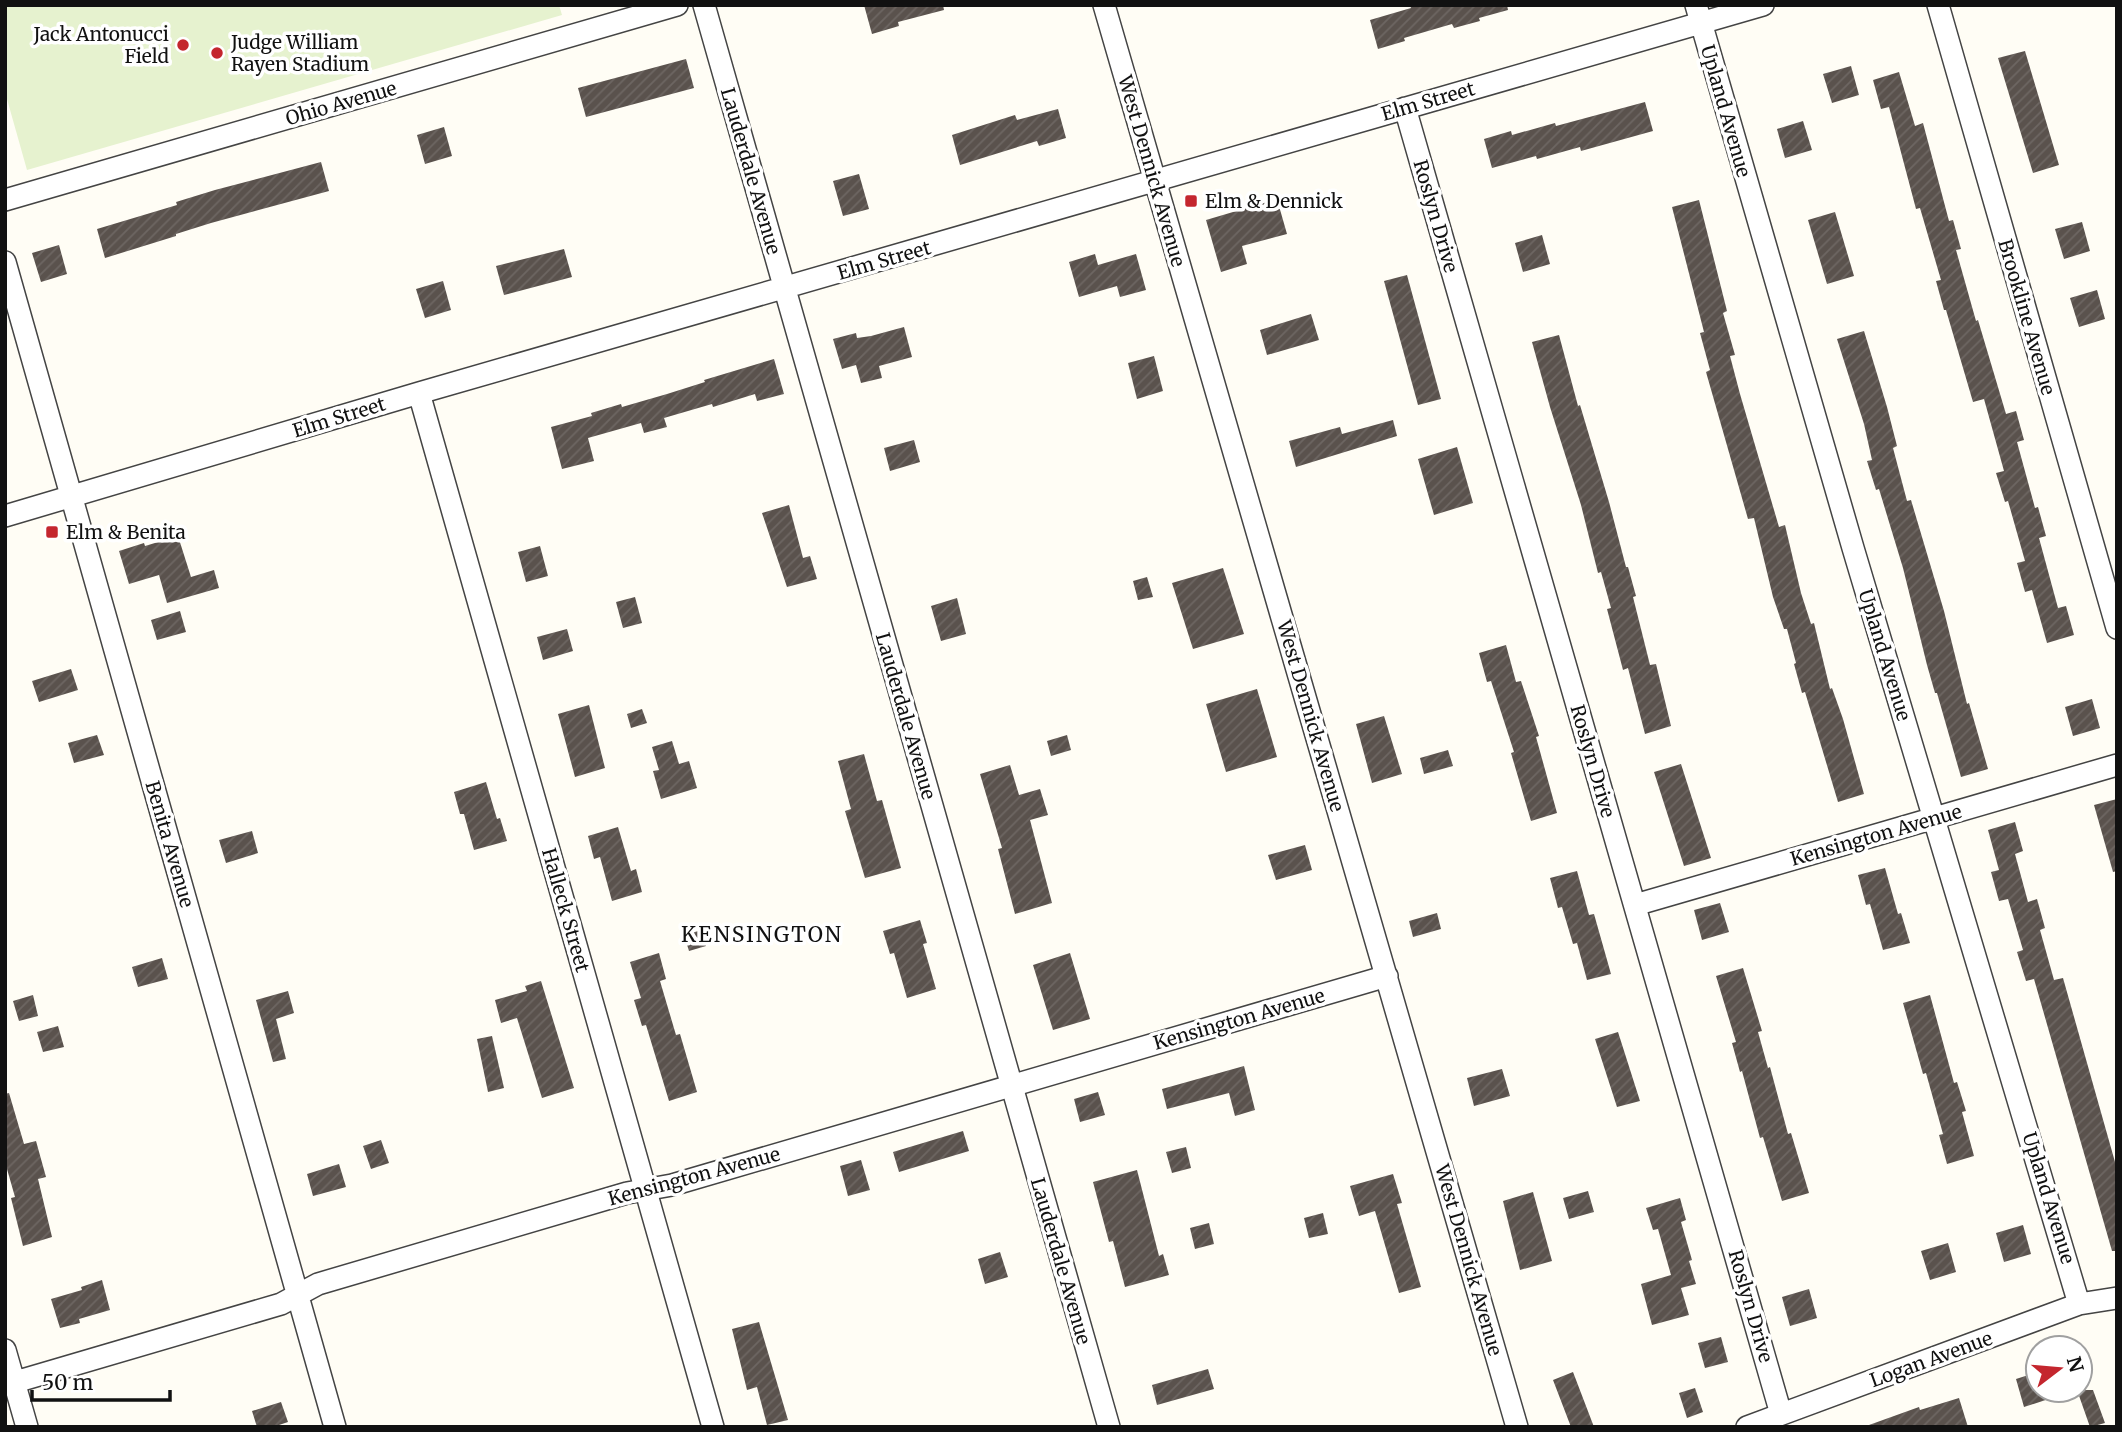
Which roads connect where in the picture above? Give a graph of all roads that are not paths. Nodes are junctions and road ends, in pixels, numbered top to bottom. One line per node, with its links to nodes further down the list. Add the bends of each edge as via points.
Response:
1 (677, 5): 9 (street, Ohio Avenue)
2 (704, 5): 11 (street, Lauderdale Avenue)
3 (1104, 5): 8 (street, West Dennick Avenue)
4 (1763, 5): 6 (street, Elm Street)
5 (1938, 5): 15 (street, Brookline Avenue)
6 (1698, 14): 7 (street, Elm Street); 17 (street, Upland Avenue)
7 (1405, 108): 8 (street, Elm Street); 18 (street, Roslyn Drive)
8 (1156, 181): 11 (street, Elm Street); 19 (street, West Dennick Avenue)
9 (5, 200)
10 (5, 262): 13 (street, Benita Avenue)
11 (785, 289): 12 (street, Elm Street); 20 (street, Lauderdale Avenue)
12 (419, 393): 13 (street, Elm Street); 21 (street, Halleck Street)
13 (71, 497): 14 (street, Elm Street); 22 (street, Benita Avenue)
14 (5, 516)
15 (2117, 628)
16 (2117, 765): 17 (street, Kensington Avenue)
17 (1934, 818): 18 (street, Kensington Avenue); 24 (street, Upland Avenue)
18 (1634, 905): 27 (street, Roslyn Drive)
19 (1387, 976): 20 (street, Kensington Avenue); 32 (street, West Dennick Avenue)
20 (1011, 1086): 21 (street, Kensington Avenue); 31 (street, Lauderdale Avenue)
21 (645, 1189): 22 (street, Kensington Avenue, via 318,1284); 30 (street, Halleck Street)
22 (298, 1294): 26 (street, Kensington Avenue, via 281,1304); 29 (street, Benita Avenue)
23 (2117, 1298): 24 (street, Logan Avenue)
24 (2079, 1304): 27 (street, Logan Avenue)
25 (5, 1350): 26 (street)
26 (10, 1384): 28 (street)
27 (1781, 1414): 33 (street, Logan Avenue)
28 (27, 1427)
29 (335, 1427)
30 (713, 1427)
31 (1109, 1427)
32 (1517, 1427)
33 (1747, 1427)

